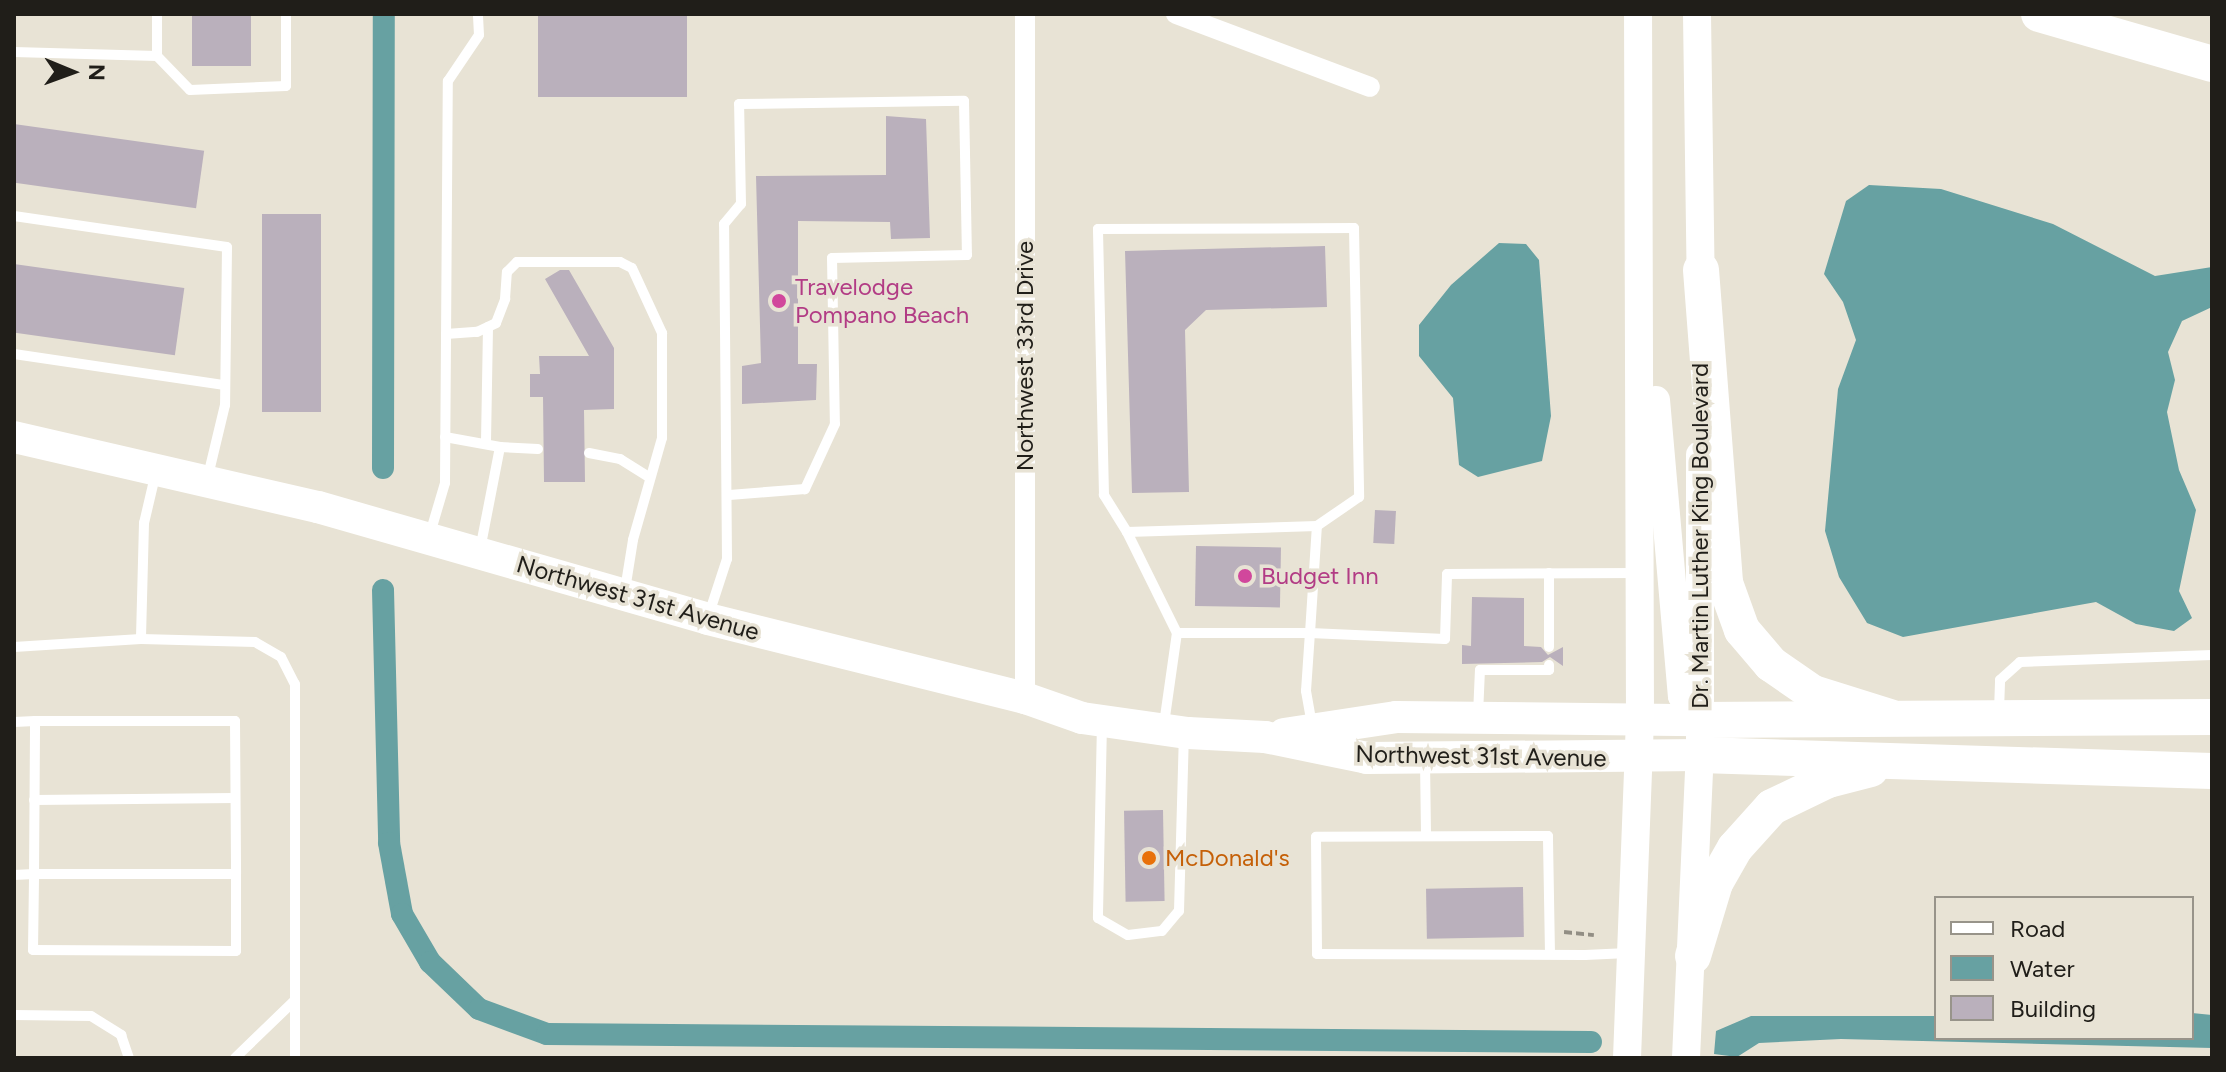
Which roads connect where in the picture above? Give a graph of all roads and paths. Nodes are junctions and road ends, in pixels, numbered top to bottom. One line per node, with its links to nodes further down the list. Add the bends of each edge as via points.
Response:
1 (157, 14): 10 (lane)
2 (286, 14): 10 (lane, via 286,86 190,90)
3 (478, 14): 16 (lane, via 479,35 448,81)
4 (1025, 14): 45 (street, Northwest 33rd Drive)
5 (1176, 14): 12 (street)
6 (1638, 14): 17 (main road)
7 (1697, 14): 14 (main road, Dr. Martin Luther King Boulevard)
8 (2039, 14): 11 (highway)
9 (14, 52): 10 (lane)
10 (157, 56)
11 (2212, 64)
12 (1370, 87)
13 (14, 216): 19 (lane, via 227,247)
14 (1701, 270): 47 (highway, via 1725,583 1742,630 1771,664 1813,693); 57 (main road, Dr. Martin Luther King Boulevard)
15 (488, 327): 16 (lane); 22 (lane); 27 (lane, via 496,323 507,272 517,262 620,262 632,268 662,333 662,438)
16 (446, 334): 21 (lane)
17 (1639, 338): 35 (main road); 57 (main road, via 1655,382 1682,696)
18 (14, 354): 19 (lane)
19 (225, 385): 28 (lane)
20 (14, 437): 26 (main road, Northwest 31st Avenue)
21 (445, 437): 22 (lane); 32 (lane, via 445,483)
22 (486, 442): 23 (lane)
23 (500, 447): 24 (lane); 33 (lane)
24 (538, 449)
25 (589, 453): 27 (lane, via 620,459)
26 (156, 470): 28 (main road, Northwest 31st Avenue); 40 (lane, via 144,523)
27 (649, 477): 36 (lane)
28 (207, 482): 32 (main road, Northwest 31st Avenue)
29 (729, 495): 29 (lane, via 724,224 741,204 739,104 964,101 967,255 832,258 835,424 805,489); 37 (lane, via 727,559)
30 (1317, 526): 31 (lane); 31 (lane, via 1359,497 1354,228 1098,229 1104,495); 39 (lane)
31 (1127, 532): 38 (lane)
32 (428, 538): 33 (main road, Northwest 31st Avenue)
33 (480, 553): 36 (main road, Northwest 31st Avenue)
34 (1549, 573): 35 (lane); 39 (lane, via 1447,574 1445,639); 42 (lane)
35 (1640, 573): 50 (main road)
36 (624, 595): 37 (main road, Northwest 31st Avenue)
37 (708, 619): 45 (main road, Northwest 31st Avenue)
38 (1177, 633): 39 (lane); 55 (lane)
39 (1310, 633): 54 (lane, via 1306,691)
40 (141, 639): 41 (lane); 73 (lane, via 255,642 271,649 289,668 298,718)
41 (14, 647)
42 (1549, 647)
43 (2212, 655): 48 (lane, via 2020,662 2000,680)
44 (1549, 665): 46 (lane, via 1549,670 1480,670)
45 (1025, 698): 52 (main road, Northwest 31st Avenue)
46 (1478, 717): 50 (main road, Northwest 31st Avenue); 54 (main road, Northwest 31st Avenue, via 1396,717)
47 (1890, 717): 48 (highway); 57 (highway)
48 (1999, 717): 49 (highway)
49 (2212, 717)
50 (1640, 718): 57 (main road, Northwest 31st Avenue); 59 (main road)
51 (35, 721): 53 (lane); 62 (lane, via 235,721); 63 (lane)
52 (1102, 721): 55 (main road, Northwest 31st Avenue); 55 (lane, via 1098,918 1128,935 1162,931 1179,911)
53 (14, 722)
54 (1313, 729): 56 (main road, Northwest 31st Avenue)
55 (1173, 731): 56 (main road, Northwest 31st Avenue)
56 (1265, 737): 58 (main road, Northwest 31st Avenue, via 1367,758)
57 (1700, 738): 59 (main road, Northwest 31st Avenue); 60 (highway); 72 (main road, Dr. Martin Luther King Boulevard)
58 (1425, 758): 59 (main road, Northwest 31st Avenue); 64 (lane)
59 (1638, 758): 70 (main road)
60 (1911, 758): 61 (highway); 72 (highway, via 1828,780 1772,807 1735,848 1715,883)
61 (2212, 771)
62 (235, 798): 63 (lane); 66 (lane)
63 (34, 800): 65 (lane)
64 (1426, 836): 71 (lane, via 1548,836); 71 (lane, via 1316,837 1317,954)
65 (34, 874): 66 (lane); 66 (lane, via 33,950 236,951); 67 (lane)
66 (236, 874)
67 (14, 875)
68 (1562, 932): 69 (path)
69 (1594, 935)
70 (1630, 953): 71 (lane); 78 (main road)
71 (1550, 954)
72 (1693, 956): 79 (main road, Dr. Martin Luther King Boulevard)
73 (295, 1000): 76 (lane); 77 (lane)
74 (14, 1015): 75 (lane, via 91,1016 121,1035)
75 (129, 1058)
76 (235, 1058)
77 (295, 1058)
78 (1627, 1058)
79 (1686, 1058)

